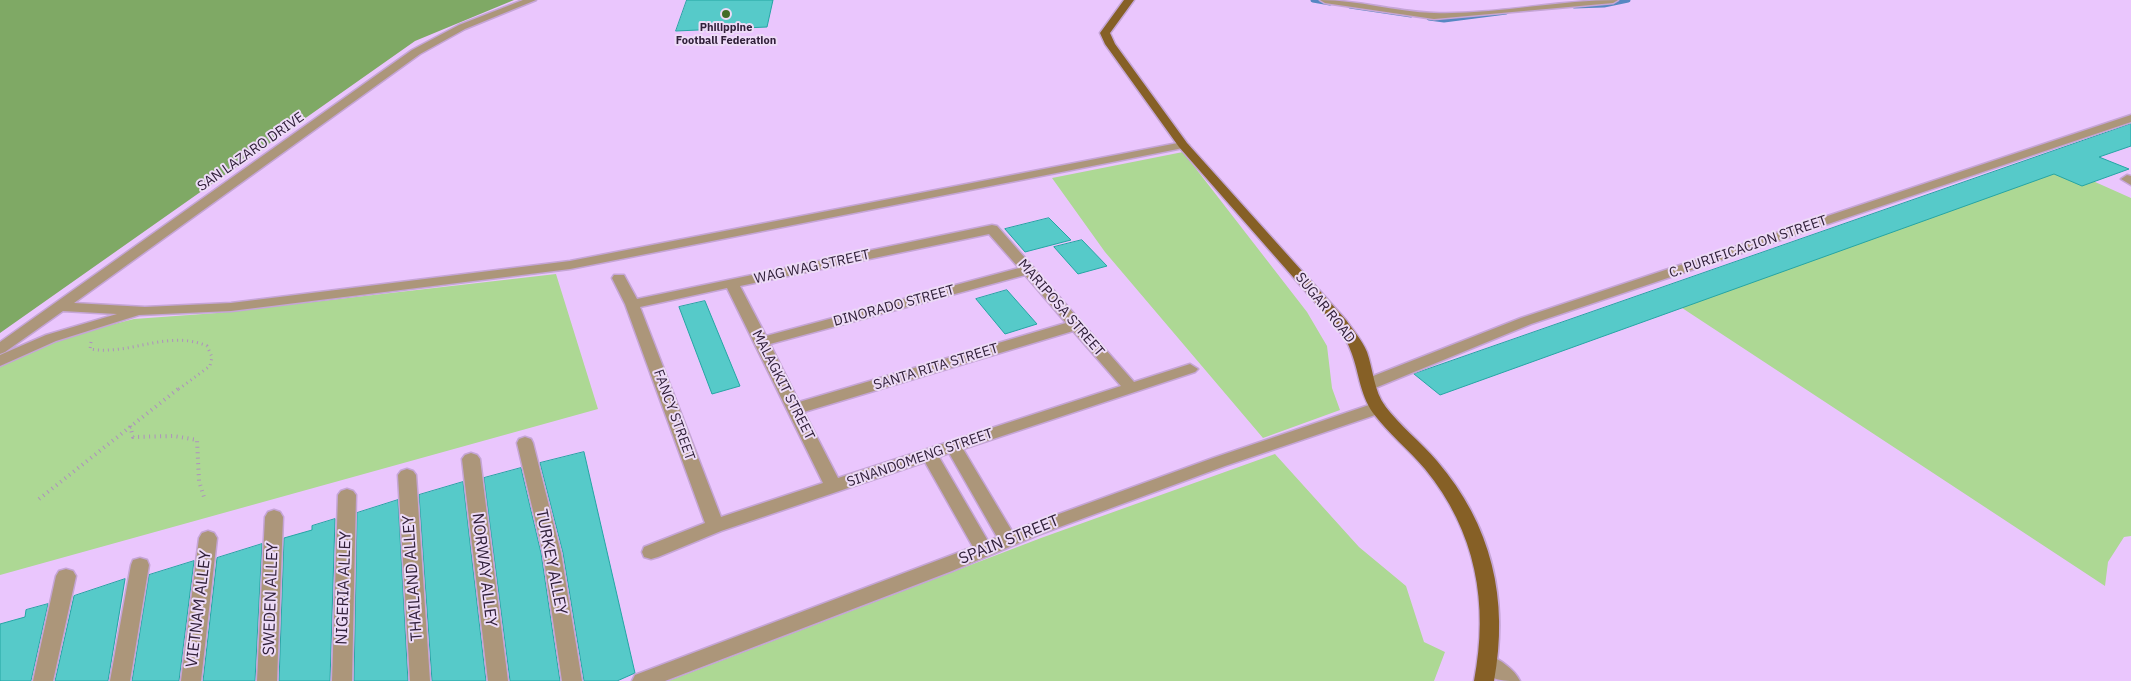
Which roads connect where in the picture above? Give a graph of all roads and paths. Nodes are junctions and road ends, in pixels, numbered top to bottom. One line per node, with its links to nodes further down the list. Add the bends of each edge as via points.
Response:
1 (531, 0): 12 (street, SAN LAZARO DRIVE, via 462,27 416,52)
2 (1129, 0): 6 (main road, SUGAR ROAD, via 1105,33)
3 (1325, 0): 4 (street, via 1434,16)
4 (1613, 0)
5 (2131, 118): 20 (street, C. PURIFICACION STREET, via 1526,321)
6 (1183, 145): 13 (street, via 570,264 232,306); 20 (main road, SUGAR ROAD, via 1341,323 1358,350)
7 (992, 229): 8 (street, MARIPOSA STREET); 10 (street, WAG WAG STREET)
8 (1027, 270): 15 (street, MARIPOSA STREET); 16 (street, DINORADO STREET)
9 (619, 278): 11 (street, FANCY STREET)
10 (732, 284): 11 (street, WAG WAG STREET); 16 (street, MALAGKIT STREET)
11 (632, 304): 38 (street, FANCY STREET)
12 (60, 306): 13 (street); 17 (street, SAN LAZARO DRIVE)
13 (146, 311): 14 (street)
14 (114, 319): 18 (street, via 51,338); 24 (path, via 98,331 90,349 118,351 187,339 207,346 212,357 210,366)
15 (1076, 325): 21 (street, MARIPOSA STREET); 23 (street, SANTA RITA STREET)
16 (762, 342): 23 (street, MALAGKIT STREET)
17 (0, 348)
18 (0, 361)
19 (1190, 369): 21 (street, SINANDOMENG STREET)
20 (1369, 384): 22 (main road, SUGAR ROAD)
21 (1130, 387): 26 (street, SINANDOMENG STREET)
22 (1378, 408): 41 (street, SPAIN STREET); 46 (main road, SUGAR ROAD, via 1437,473 1479,548 1491,600)
23 (795, 409): 31 (street, MALAGKIT STREET)
24 (130, 426): 34 (path, via 132,438 174,436 197,440 199,481); 35 (path)
25 (525, 443): 54 (street, TURKEY ALLEY, via 552,553)
26 (953, 446): 27 (street, SINANDOMENG STREET); 30 (street)
27 (929, 454): 31 (street, SINANDOMENG STREET); 32 (street)
28 (470, 459): 53 (street, NORWAY ALLEY)
29 (407, 475): 52 (street, THAILAND ALLEY)
30 (976, 486): 32 (street); 37 (street)
31 (834, 487): 38 (street, SINANDOMENG STREET)
32 (952, 494): 39 (street)
33 (347, 495): 51 (street, NIGERIA ALLEY)
34 (204, 497)
35 (39, 499)
36 (274, 517): 50 (street, SWEDEN ALLEY)
37 (995, 517): 39 (street); 41 (street)
38 (715, 526): 43 (street, SINANDOMENG STREET)
39 (970, 526): 42 (street)
40 (208, 538): 49 (street, VIETNAM ALLEY)
41 (1008, 539): 42 (street, SPAIN STREET)
42 (984, 550): 55 (street, SPAIN STREET)
43 (651, 552)
44 (140, 565): 48 (street)
45 (66, 576): 47 (street)
46 (1486, 672): 56 (street)
47 (43, 681)
48 (120, 681)
49 (191, 681)
50 (267, 681)
51 (342, 681)
52 (420, 681)
53 (498, 681)
54 (572, 681)
55 (642, 681)
56 (1510, 681)

